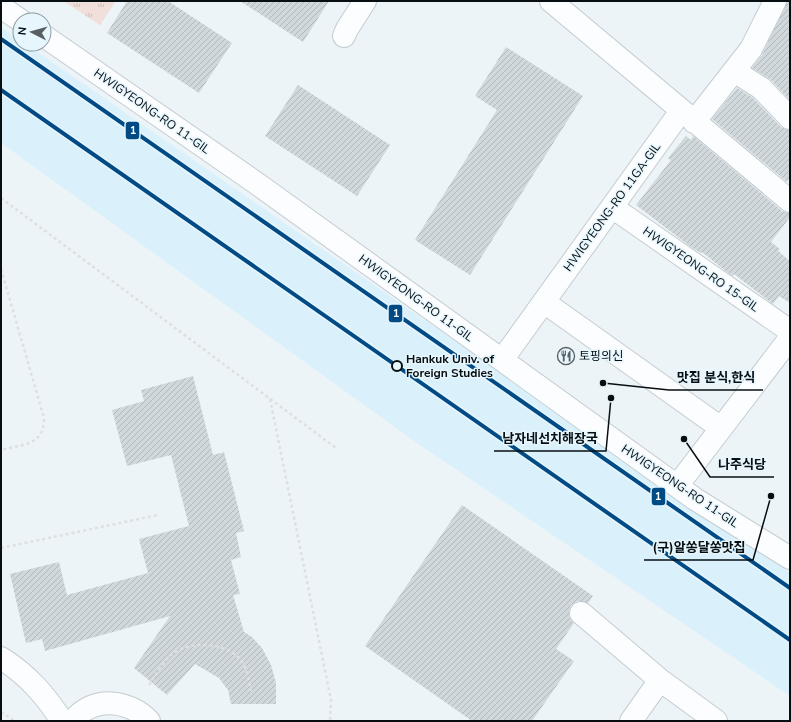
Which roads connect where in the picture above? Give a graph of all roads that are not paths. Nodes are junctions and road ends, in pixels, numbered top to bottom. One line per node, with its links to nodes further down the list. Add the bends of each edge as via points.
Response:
1 (365, 1): 6 (street)
2 (551, 1): 9 (street)
3 (775, 1): 8 (street, HWIGYEONG-RO 11GA-GIL, via 750,49)
4 (1, 7): 5 (street)
5 (12, 15)
6 (344, 36)
7 (52, 42): 16 (street, HWIGYEONG-RO 11-GIL, via 259,185)
8 (734, 71): 9 (street, HWIGYEONG-RO 11GA-GIL); 10 (street, via 761,88)
9 (687, 116): 11 (street); 12 (street, HWIGYEONG-RO 11GA-GIL)
10 (790, 118)
11 (790, 201)
12 (612, 207): 13 (street, HWIGYEONG-RO 11GA-GIL); 14 (street, HWIGYEONG-RO 15-GIL)
13 (544, 302): 16 (street, HWIGYEONG-RO 11GA-GIL); 17 (street)
14 (790, 331)
15 (790, 338): 17 (street)
16 (502, 360): 18 (street, HWIGYEONG-RO 11-GIL)
17 (721, 428): 18 (street)
18 (677, 486): 19 (street, HWIGYEONG-RO 11-GIL)
19 (790, 558)
20 (581, 613): 22 (street)
21 (1, 658): 23 (street, via 24,673)
22 (660, 680): 26 (street); 27 (street)
23 (62, 721)
24 (73, 721): 25 (street, via 78,715 109,702 126,705)
25 (149, 721)
26 (631, 721)
27 (716, 721)

